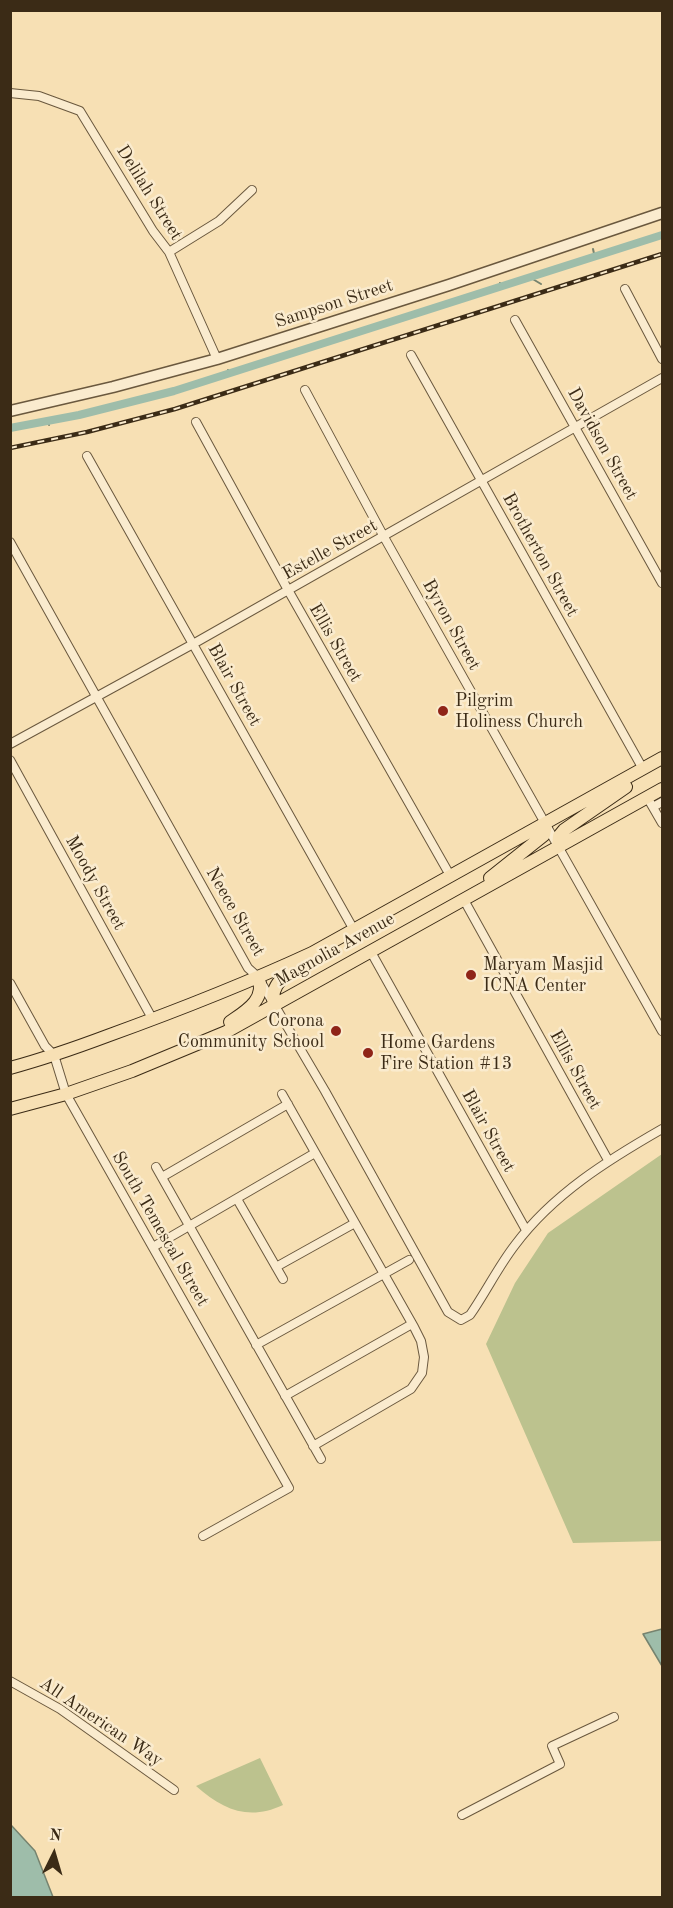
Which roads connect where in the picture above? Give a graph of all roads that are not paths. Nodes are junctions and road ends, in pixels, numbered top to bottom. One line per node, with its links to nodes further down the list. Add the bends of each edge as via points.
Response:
1 (10, 93): 4 (street, Delilah Street, via 39,96 80,111)
2 (252, 190): 4 (street, via 219,221)
3 (663, 213): 8 (street, Sampson Street)
4 (169, 252): 8 (street, Delilah Street)
5 (625, 289): 9 (street)
6 (515, 320): 14 (street, Davidson Street)
7 (411, 355): 16 (street, Brotherton Street)
8 (217, 359): 12 (street, Sampson Street)
9 (663, 359)
10 (663, 378): 14 (street, Estelle Street)
11 (305, 390): 17 (street, Byron Street)
12 (10, 411)
13 (196, 422): 20 (street, Ellis Street)
14 (576, 428): 16 (street, Estelle Street); 19 (street, Davidson Street)
15 (87, 456): 21 (street, Blair Street)
16 (482, 482): 17 (street, Estelle Street); 26 (street, Brotherton Street)
17 (384, 537): 20 (street, Estelle Street); 31 (street, Byron Street)
18 (10, 542): 22 (street, Neece Street)
19 (663, 582)
20 (288, 590): 21 (street, Estelle Street); 33 (street, Ellis Street)
21 (193, 644): 22 (street, Estelle Street); 35 (street, Blair Street)
22 (97, 697): 23 (street, Estelle Street); 38 (street, Neece Street, via 249,968)
23 (10, 744)
24 (663, 759): 26 (main road, Magnolia Avenue)
25 (10, 760): 41 (street, Moody Street)
26 (643, 769): 31 (main road, Magnolia Avenue); 32 (main road, via 636,780 564,830)
27 (663, 789): 28 (main road, Magnolia Avenue)
28 (650, 802): 29 (street, Magnolia Avenue); 30 (street); 32 (main road, Magnolia Avenue)
29 (663, 802)
30 (663, 823)
31 (546, 824): 32 (street, Byron Street); 33 (main road, Magnolia Avenue); 34 (main road, via 544,835)
32 (558, 847): 34 (main road, Magnolia Avenue); 42 (street, Byron Street)
33 (451, 877): 35 (main road, Magnolia Avenue)
34 (464, 900): 37 (main road, Magnolia Avenue); 52 (street, Ellis Street)
35 (354, 930): 36 (main road, Magnolia Avenue)
36 (339, 939): 38 (main road, Magnolia Avenue); 40 (main road, via 276,985)
37 (370, 952): 40 (main road, Magnolia Avenue); 58 (street, Blair Street)
38 (258, 977): 40 (street, Neece Street); 41 (main road, Magnolia Avenue); 43 (main road, via 261,990 255,1002)
39 (10, 983): 44 (street, South Temescal Street)
40 (273, 1004): 43 (main road, Magnolia Avenue); 58 (street, Neece Street, via 326,1091 448,1312 461,1320 470,1315)
41 (153, 1020): 44 (main road, Magnolia Avenue)
42 (663, 1031)
43 (203, 1042): 46 (main road, Magnolia Avenue)
44 (54, 1055): 45 (main road, Magnolia Avenue); 46 (street, South Temescal Street)
45 (10, 1068)
46 (66, 1094): 49 (main road, Magnolia Avenue); 59 (street, South Temescal Street)
47 (282, 1095): 48 (street)
48 (288, 1104): 51 (street); 54 (street)
49 (10, 1109)
50 (663, 1129): 52 (street)
51 (315, 1153): 55 (street); 56 (street)
52 (608, 1160): 58 (street)
53 (156, 1167): 54 (street)
54 (162, 1177): 57 (street)
55 (237, 1198): 57 (street); 61 (street)
56 (355, 1223): 61 (street); 62 (street)
57 (190, 1226): 59 (street); 65 (street)
58 (526, 1230)
59 (153, 1247): 69 (street, South Temescal Street, via 289,1488)
60 (409, 1260): 62 (street)
61 (276, 1267): 63 (street)
62 (383, 1273): 64 (street); 65 (street)
63 (283, 1279)
64 (412, 1324): 66 (street); 67 (street, via 424,1358 422,1373 411,1389)
65 (256, 1345): 66 (street)
66 (285, 1396): 67 (street)
67 (314, 1446): 68 (street)
68 (321, 1459)
69 (204, 1536)
70 (10, 1681): 72 (street, All American Way, via 60,1709)
71 (614, 1717): 73 (street, via 552,1746 560,1764)
72 (174, 1790)
73 (462, 1815)

